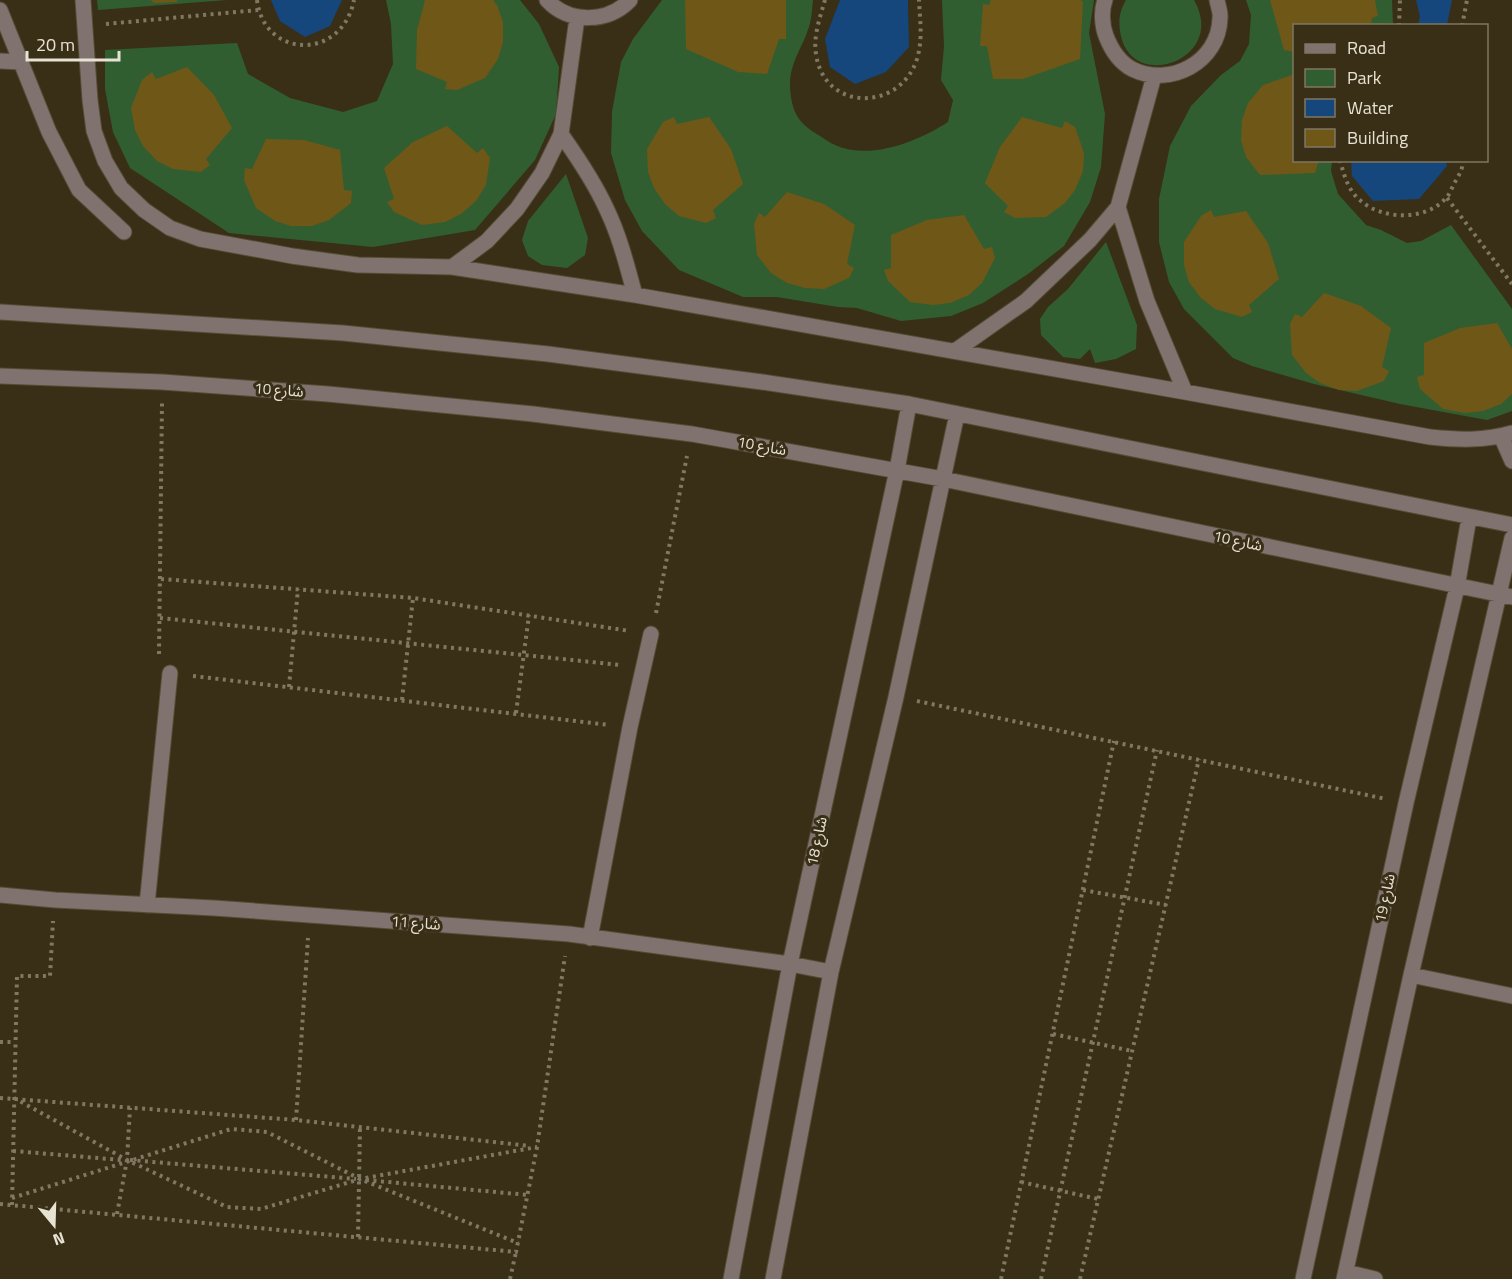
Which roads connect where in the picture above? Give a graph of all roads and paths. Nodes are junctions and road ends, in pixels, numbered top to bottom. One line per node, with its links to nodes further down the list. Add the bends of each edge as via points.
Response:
1 (83, 0): 17 (street)
2 (257, 0): 13 (path)
3 (354, 0): 13 (path, via 351,16 337,34 318,44 296,45 279,38 266,26)
4 (547, 0): 14 (street)
5 (630, 0): 14 (street, via 601,17)
6 (825, 0): 7 (path, via 816,54 824,80 847,97 876,99 901,86 916,62 922,36)
7 (919, 0)
8 (1105, 0): 20 (street, via 1103,29 1113,51 1131,68)
9 (1217, 0): 20 (street, via 1221,18 1215,42 1200,61 1179,74)
10 (1401, 0): 15 (path)
11 (1467, 0): 16 (path)
12 (0, 10): 19 (street)
13 (258, 10): 17 (path)
14 (577, 18): 21 (street)
15 (1399, 24)
16 (1462, 24)
17 (84, 26): 27 (street, via 94,131 105,161 122,188 170,228 200,239 358,266)
18 (0, 61): 19 (street)
19 (21, 62): 26 (street, via 49,132 79,190)
20 (1154, 76): 25 (street)
21 (561, 134): 27 (street, via 542,173 517,209 487,241); 29 (street, via 607,210 624,252)
22 (1341, 162): 24 (path, via 1345,180 1360,201 1383,214 1410,216)
23 (1463, 162): 24 (path)
24 (1447, 198): 28 (path)
25 (1118, 207): 31 (street, via 1059,272); 34 (street, via 1147,301)
26 (124, 232)
27 (452, 267): 29 (street)
28 (1512, 284)
29 (635, 295): 31 (street)
30 (0, 312): 35 (street, via 343,333 548,354)
31 (956, 351): 34 (street)
32 (0, 376): 33 (street, شارع 10)
33 (162, 382): 37 (street, شارع 10, via 533,414); 45 (path)
34 (1185, 392): 38 (street, via 1430,437 1466,440)
35 (909, 404): 36 (street); 40 (street, شارع 18)
36 (957, 414): 41 (street); 42 (street)
37 (692, 434): 40 (street, شارع 10); 53 (path)
38 (1507, 434): 39 (street)
39 (1512, 461)
40 (897, 470): 41 (street, شارع 10); 76 (street, شارع 18)
41 (943, 478): 46 (street, شارع 10); 59 (street)
42 (1468, 518): 43 (street); 46 (street, شارع 19)
43 (1512, 525)
44 (1512, 538): 48 (street)
45 (161, 579): 47 (path); 51 (path)
46 (1457, 586): 48 (street, شارع 10); 66 (street, شارع 19)
47 (298, 589): 49 (path); 52 (path)
48 (1506, 596): 78 (street)
49 (413, 597): 50 (path); 54 (path)
50 (529, 615): 53 (path); 55 (path)
51 (160, 618): 52 (path); 57 (path, via 159,672)
52 (294, 632): 54 (path); 58 (path)
53 (651, 634): 56 (street)
54 (408, 644): 55 (path); 60 (path)
55 (523, 655): 56 (path); 61 (path)
56 (645, 667): 62 (street)
57 (170, 673): 58 (path); 71 (street)
58 (289, 687): 60 (path)
59 (896, 697): 63 (path); 77 (street)
60 (402, 700): 61 (path)
61 (516, 713): 62 (path)
62 (630, 727): 75 (street)
63 (1114, 741): 64 (path); 67 (path)
64 (1157, 750): 65 (path); 69 (path)
65 (1199, 759): 66 (path); 72 (path)
66 (1406, 803): 112 (street, شارع 19)
67 (1083, 890): 69 (path); 80 (path)
68 (0, 896): 70 (street, شارع 11)
69 (1125, 898): 72 (path); 83 (path)
70 (55, 900): 71 (street, شارع 11); 82 (path, via 50,976 16,976)
71 (147, 905): 73 (street, شارع 11)
72 (1166, 905): 84 (path)
73 (309, 915): 74 (street, شارع 11); 88 (path)
74 (569, 934): 75 (street, شارع 11); 90 (path)
75 (590, 938): 76 (street, شارع 11)
76 (790, 964): 77 (street, شارع 11); 107 (street, شارع 18)
77 (831, 972): 108 (street)
78 (1411, 975): 79 (street); 105 (street)
79 (1512, 996)
80 (1053, 1034): 83 (path); 94 (path)
81 (0, 1042): 82 (path)
82 (15, 1042): 86 (path)
83 (1093, 1043): 84 (path); 95 (path)
84 (1132, 1052): 98 (path)
85 (0, 1098): 86 (path)
86 (14, 1098): 87 (path); 91 (path); 92 (path)
87 (130, 1108): 88 (path); 92 (path)
88 (296, 1120): 89 (path)
89 (360, 1127): 90 (path); 93 (path)
90 (537, 1147): 93 (path); 96 (path)
91 (13, 1150): 92 (path); 97 (path)
92 (127, 1160): 93 (path); 93 (path, via 227,1207 261,1209); 93 (path, via 231,1129 267,1132); 97 (path); 101 (path)
93 (360, 1179): 96 (path); 102 (path); 103 (path)
94 (1021, 1182): 95 (path); 109 (path)
95 (1060, 1191): 98 (path); 110 (path)
96 (528, 1195): 103 (path)
97 (12, 1198): 100 (path)
98 (1098, 1199): 111 (path)
99 (0, 1204): 100 (path)
100 (12, 1205): 101 (path)
101 (117, 1214): 102 (path)
102 (358, 1237): 104 (path)
103 (518, 1243): 104 (path)
104 (516, 1252): 106 (path)
105 (1345, 1276): 113 (street)
106 (510, 1279)
107 (731, 1279)
108 (773, 1279)
109 (1001, 1279)
110 (1041, 1279)
111 (1080, 1279)
112 (1303, 1279)
113 (1375, 1279)

